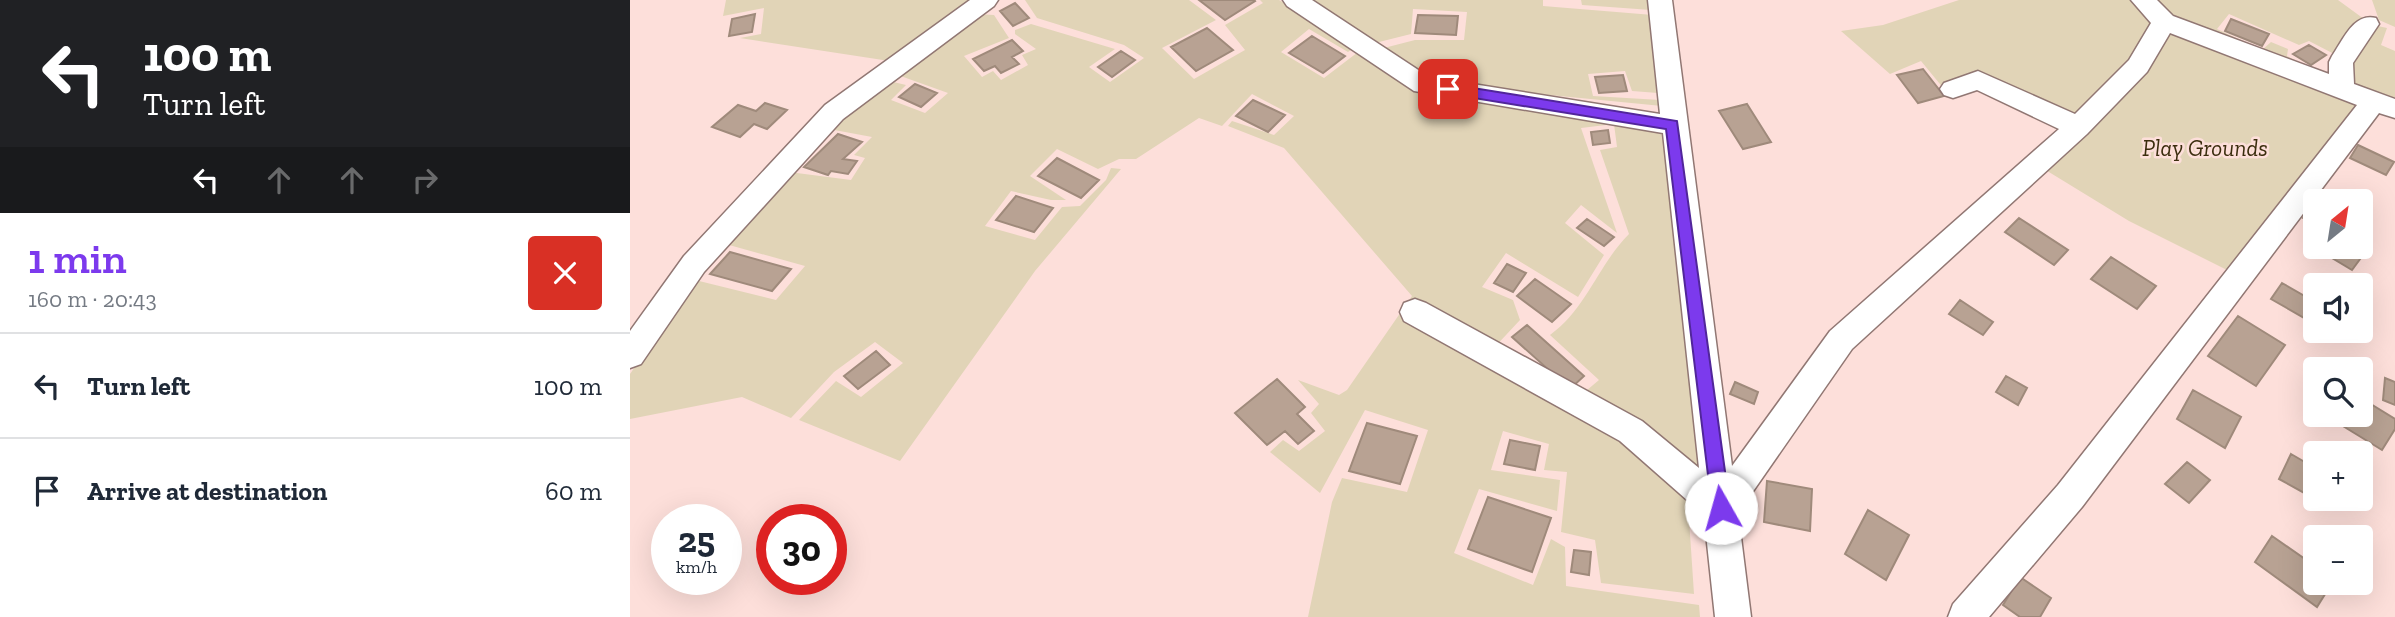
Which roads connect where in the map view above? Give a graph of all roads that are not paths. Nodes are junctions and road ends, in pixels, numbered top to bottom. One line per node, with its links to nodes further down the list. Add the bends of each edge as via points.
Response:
1 (986, 0): 13 (street, via 834,112 694,264)
2 (1295, 0): 10 (street, via 1423,85)
3 (1660, 0): 10 (street)
4 (2143, 0): 5 (street)
5 (2164, 22): 8 (street); 11 (street, via 2138,66)
6 (2367, 24): 8 (street, via 2341,62)
7 (1953, 89): 11 (street, via 1978,80)
8 (2342, 90): 9 (street)
9 (2384, 105): 16 (street, via 2070,496)
10 (1672, 125): 14 (street)
11 (2078, 127): 14 (street, via 1841,340)
12 (1415, 312): 14 (street, via 1631,431)
13 (630, 355)
14 (1721, 508): 15 (street)
15 (1733, 617)
16 (1966, 617)

